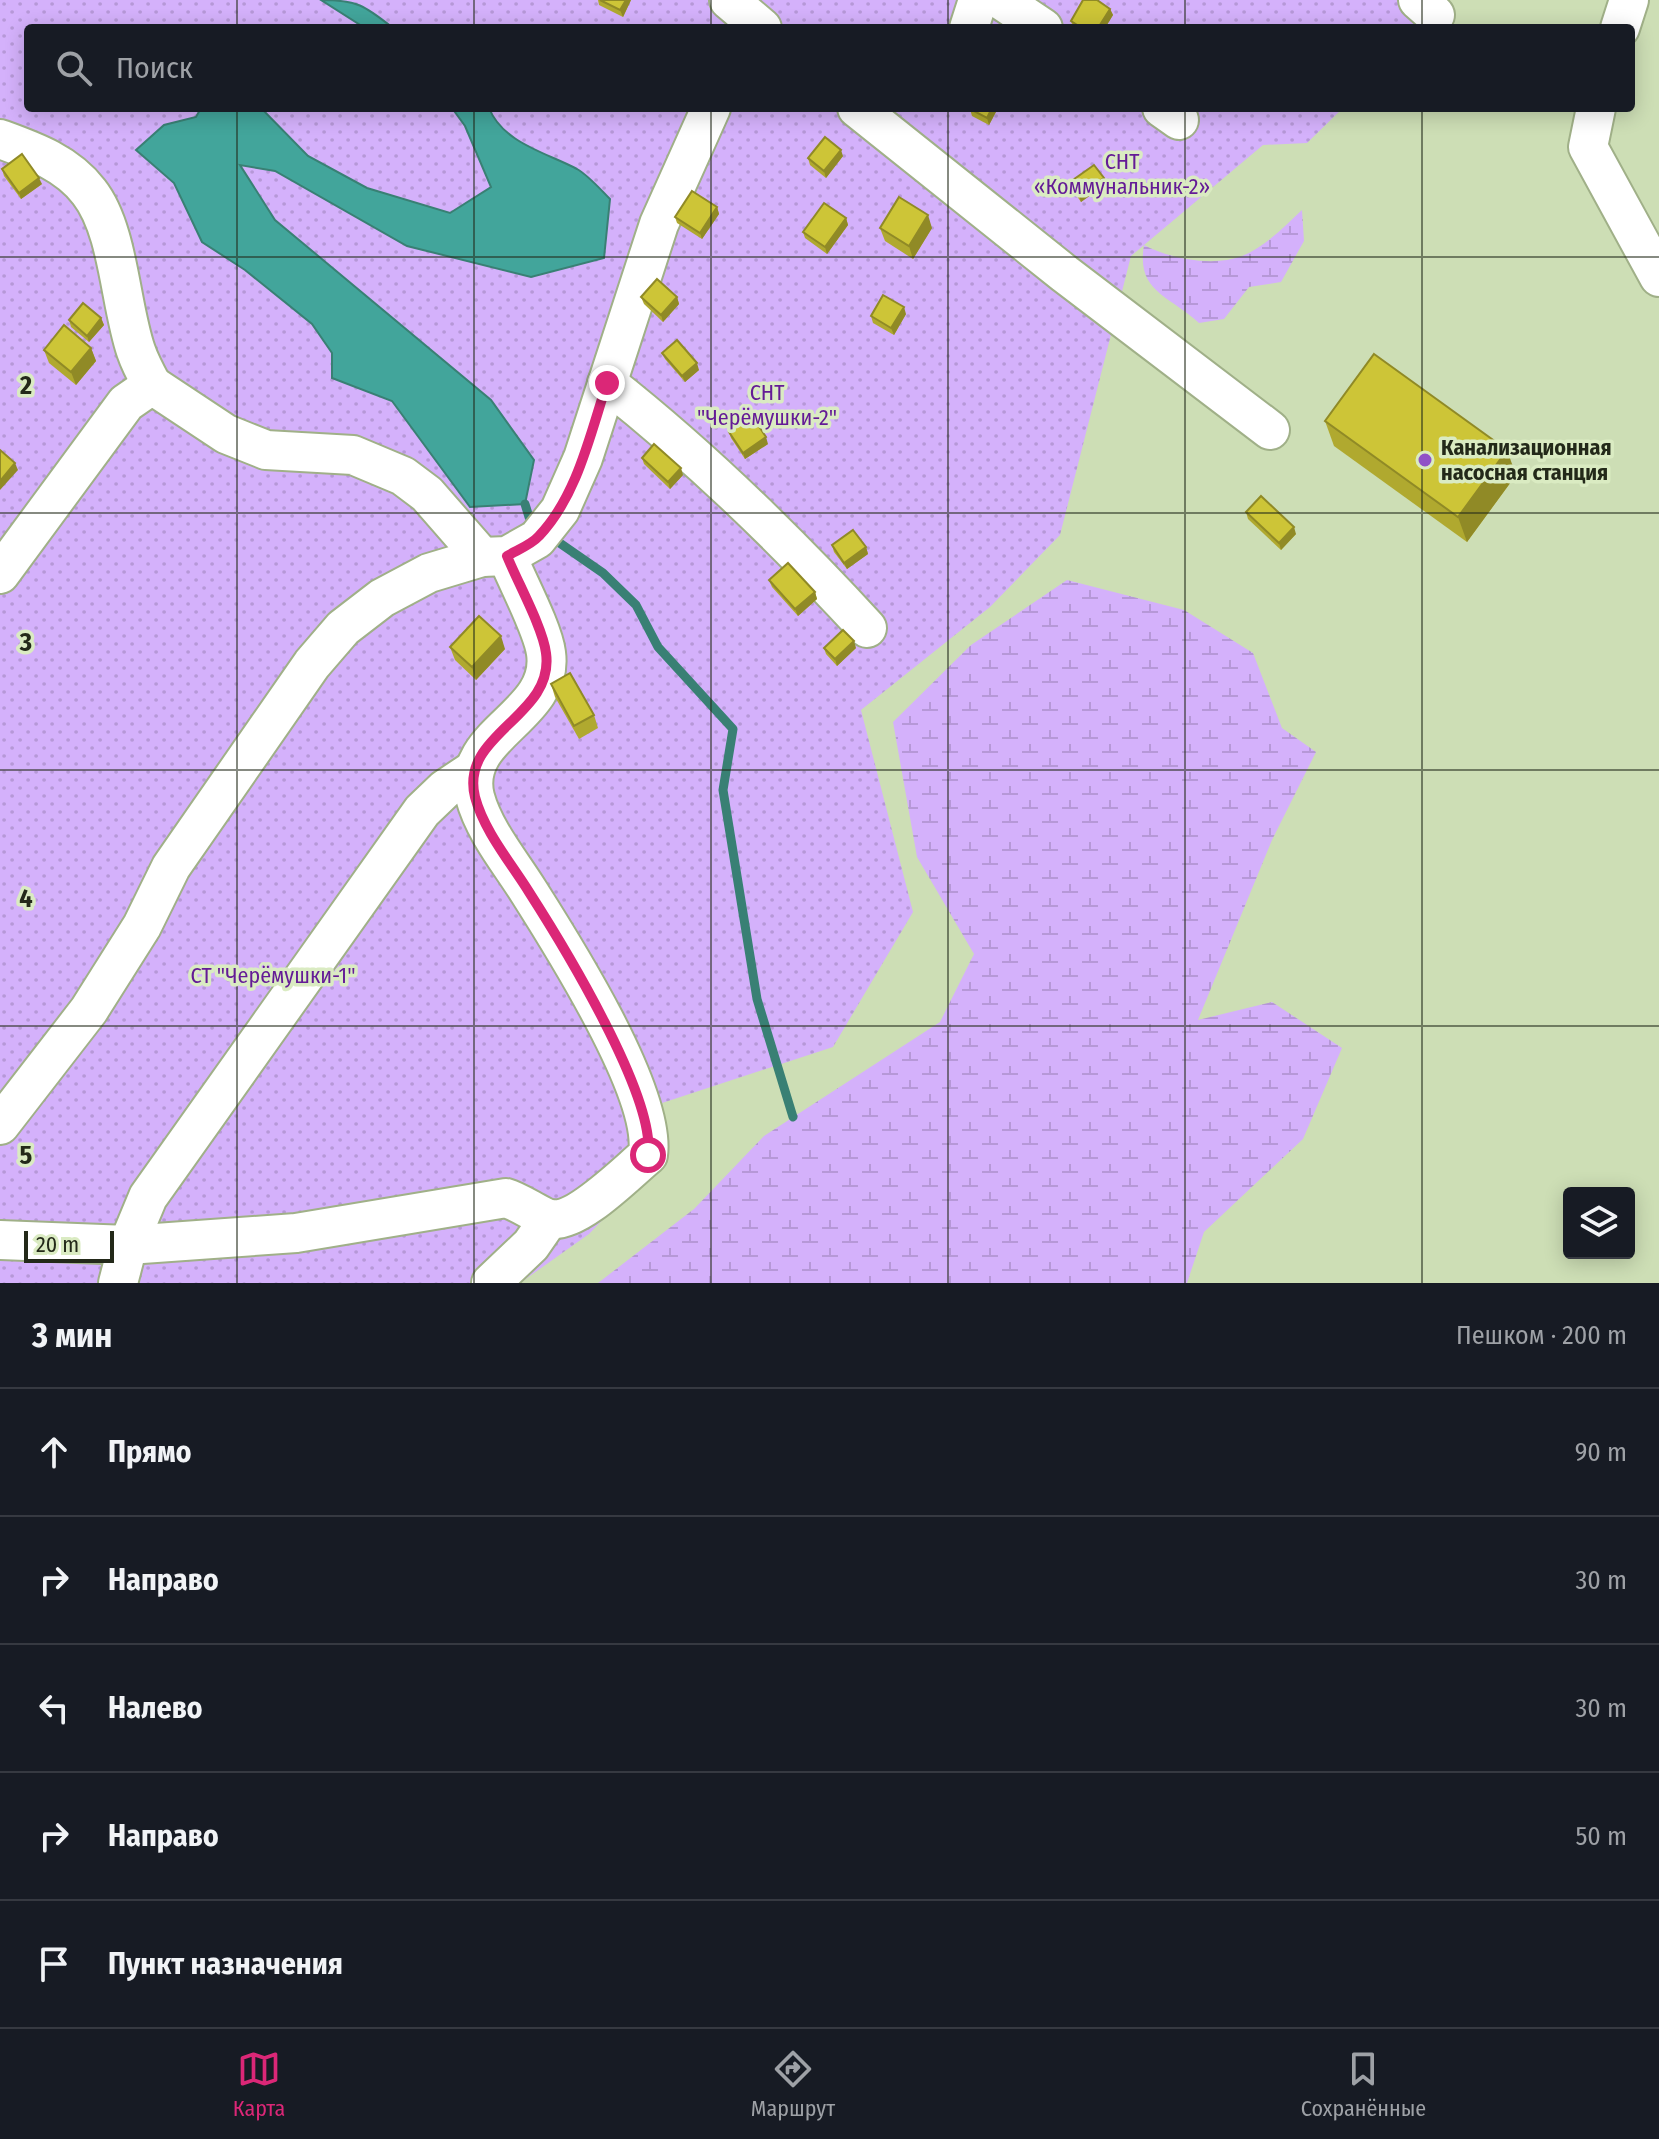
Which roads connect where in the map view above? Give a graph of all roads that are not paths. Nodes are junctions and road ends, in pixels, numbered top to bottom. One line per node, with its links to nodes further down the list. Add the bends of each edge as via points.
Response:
1 (729, 0): 5 (street)
2 (978, 0): 6 (street)
3 (1001, 0): 7 (street)
4 (1629, 0): 8 (street)
5 (757, 24)
6 (970, 24)
7 (1037, 24)
8 (1621, 24)
9 (709, 112): 14 (street, via 659,224)
10 (862, 112): 16 (street)
11 (1595, 112): 13 (street, via 1588,147)
12 (0, 139): 15 (street, via 44,155 91,194 106,229 136,352)
13 (1659, 277)
14 (607, 383): 17 (street, via 560,510 537,539); 19 (street, via 780,534)
15 (152, 385): 17 (street, via 226,434 266,450 353,455 403,476); 18 (street, via 126,403)
16 (1270, 430)
17 (494, 557): 20 (street, via 546,652 544,677 528,707 487,745); 21 (street, via 429,573 382,598 343,628 312,664 171,867 142,926 89,1010)
18 (0, 574)
19 (867, 628)
20 (472, 771): 22 (street, via 475,798 494,837 572,958 651,1135 648,1155 571,1218); 24 (street, via 422,811 148,1197)
21 (0, 1125)
22 (549, 1219): 24 (street, via 506,1198 296,1233); 26 (street, via 531,1245)
23 (0, 1240): 24 (street)
24 (128, 1245): 25 (street)
25 (118, 1283)
26 (491, 1283)

